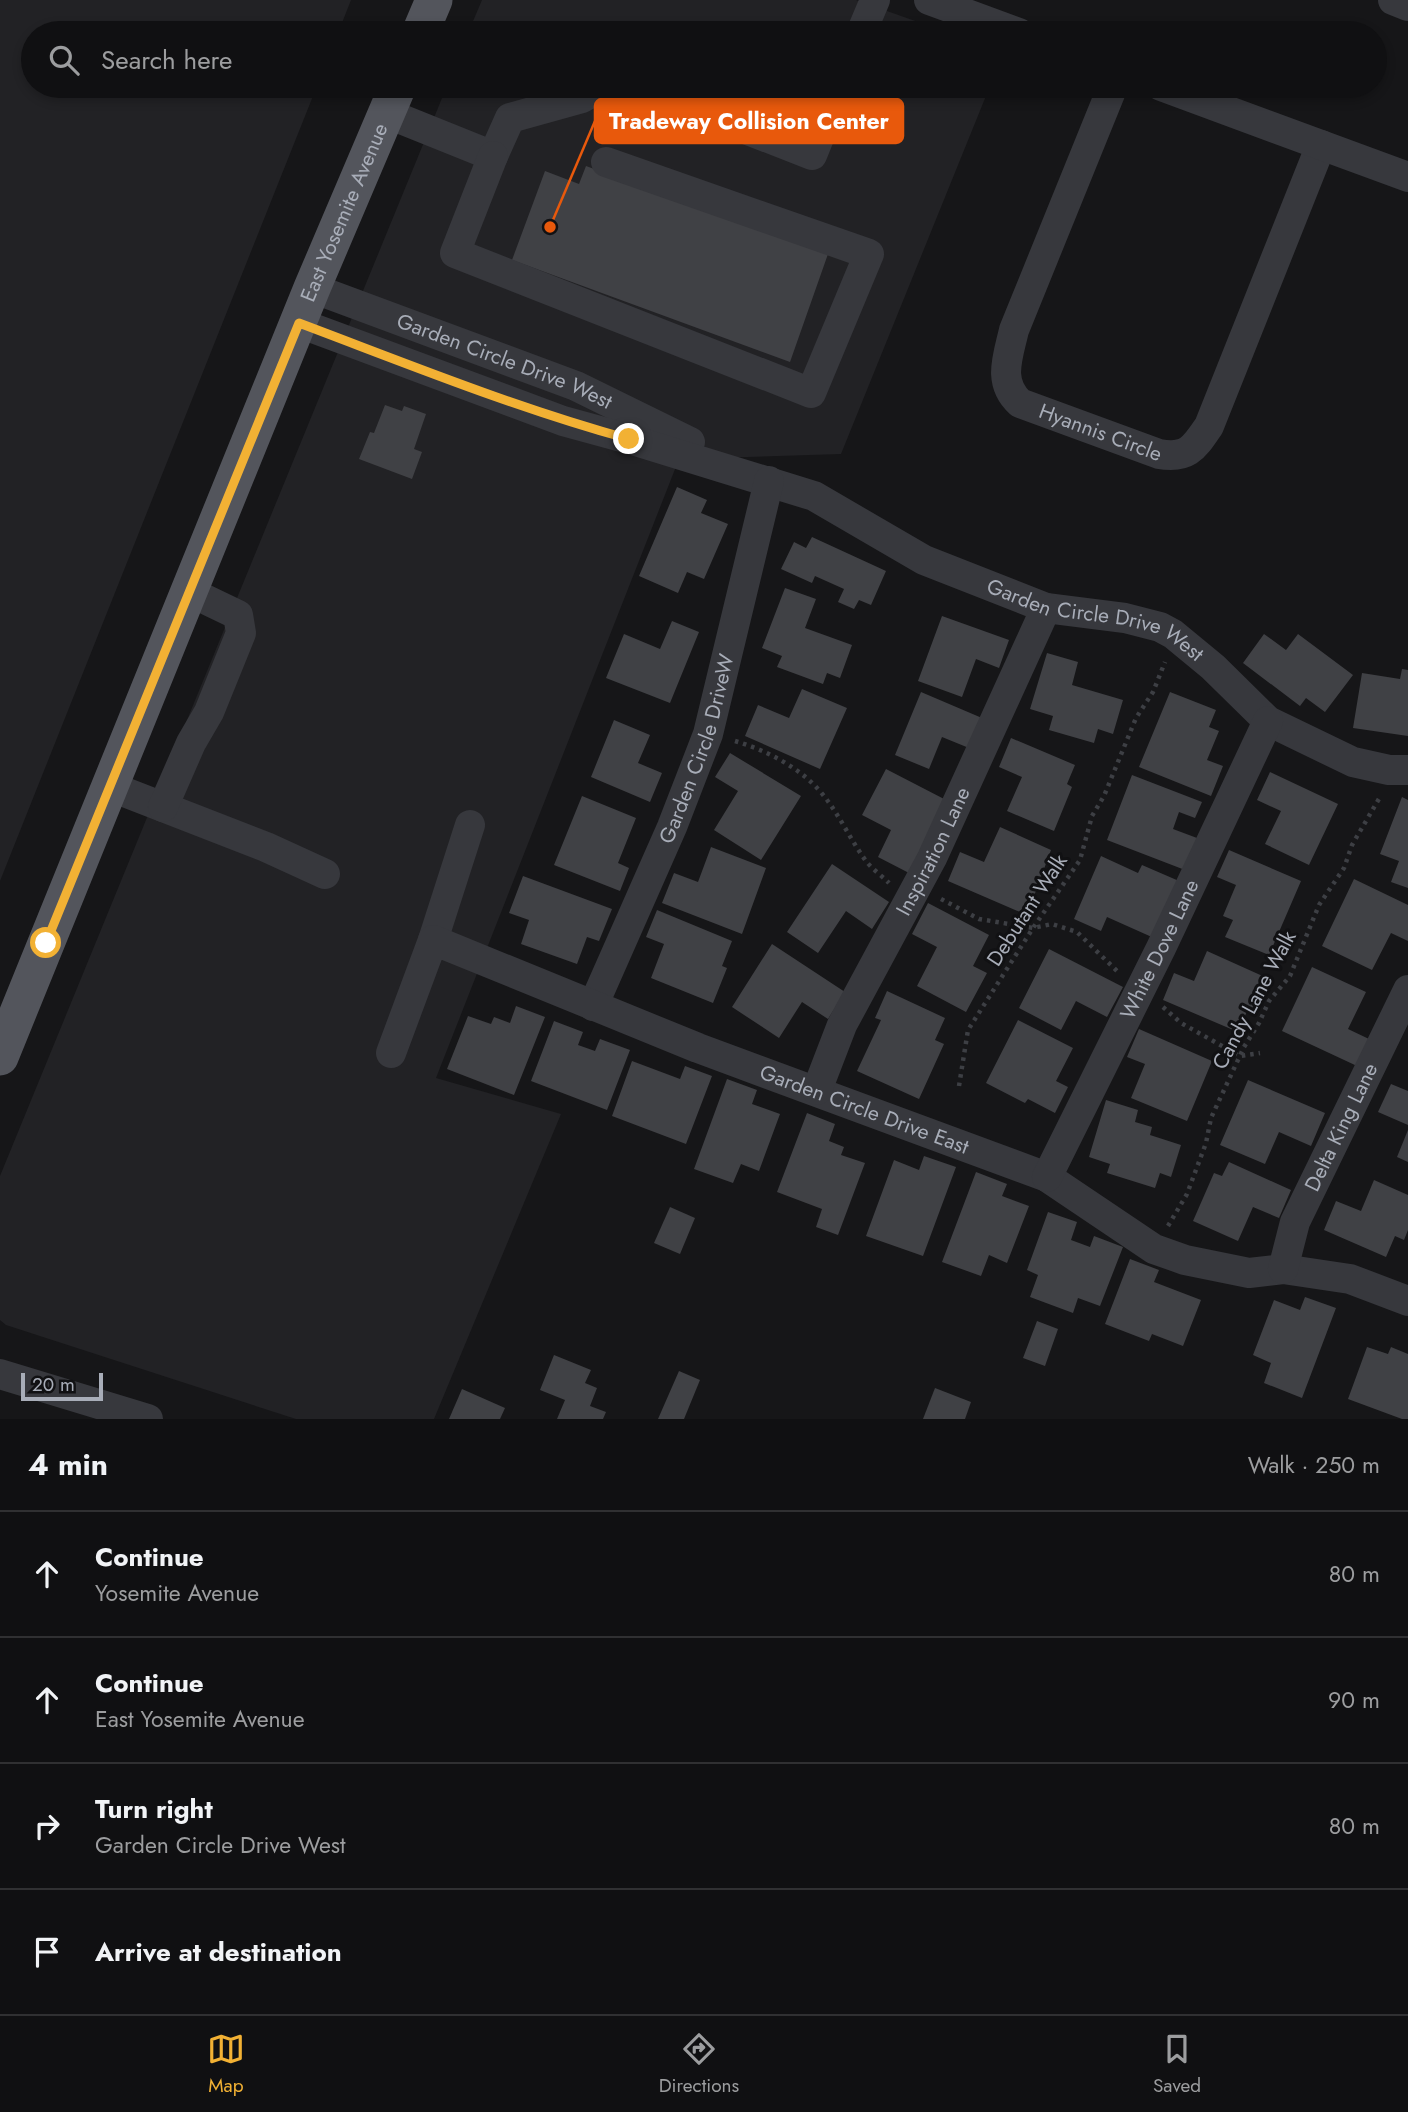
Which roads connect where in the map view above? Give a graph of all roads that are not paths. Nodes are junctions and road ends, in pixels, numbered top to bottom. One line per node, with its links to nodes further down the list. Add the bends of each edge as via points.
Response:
1 (434, 0): 6 (main road)
2 (875, 0): 7 (street)
3 (929, 0): 8 (street)
4 (1393, 0): 5 (street)
5 (1408, 6)
6 (425, 21)
7 (866, 21)
8 (986, 21)
9 (582, 98): 16 (street, via 510,118)
10 (666, 98): 11 (street, via 813,155)
11 (835, 98)
12 (1108, 98): 15 (street, Hyannis Circle, via 1014,330 1004,371 1011,394 1020,403 1159,454 1173,456 1192,450 1209,426)
13 (1194, 98): 15 (street)
14 (392, 99): 16 (street); 19 (main road, East Yosemite Avenue)
15 (1321, 145): 18 (street)
16 (493, 156): 17 (street, via 455,253 811,393 869,254)
17 (606, 162)
18 (1408, 177)
19 (312, 288): 20 (main road, East Yosemite Avenue); 21 (street, Garden Circle Drive West, via 576,386)
20 (299, 323): 21 (street, Garden Circle Drive West, via 563,421); 22 (main road, East Yosemite Avenue)
21 (769, 481): 23 (street, Garden Circle Drive West, via 814,496 924,561); 32 (street, Garden Circle DriveW, via 708,734)
22 (188, 591): 26 (main road, East Yosemite Avenue); 27 (street, via 238,615 241,633)
23 (1045, 608): 24 (street, Garden Circle Drive West, via 1160,627 1213,667); 35 (street, Inspiration Lane, via 932,858 842,1025)
24 (1268, 721): 25 (street, Garden Circle Drive West, via 1353,762); 36 (street, White Dove Lane)
25 (1399, 770)
26 (109, 786): 27 (street); 34 (main road, East Yosemite Avenue)
27 (163, 807): 29 (street)
28 (470, 825): 30 (street)
29 (325, 874)
30 (432, 940): 32 (street, Garden Circle Drive East); 33 (street)
31 (1408, 990): 37 (street, Delta King Lane, via 1295,1222)
32 (593, 1006): 35 (street, Garden Circle Drive East)
33 (391, 1053)
34 (0, 1057)
35 (817, 1090): 36 (street, Garden Circle Drive East)
36 (1047, 1177): 37 (street, Garden Circle Drive East, via 1154,1249 1249,1273)
37 (1283, 1269): 38 (street, Garden Circle Drive East, via 1350,1279)
38 (1408, 1301)
39 (0, 1374): 40 (street)
40 (148, 1419)

